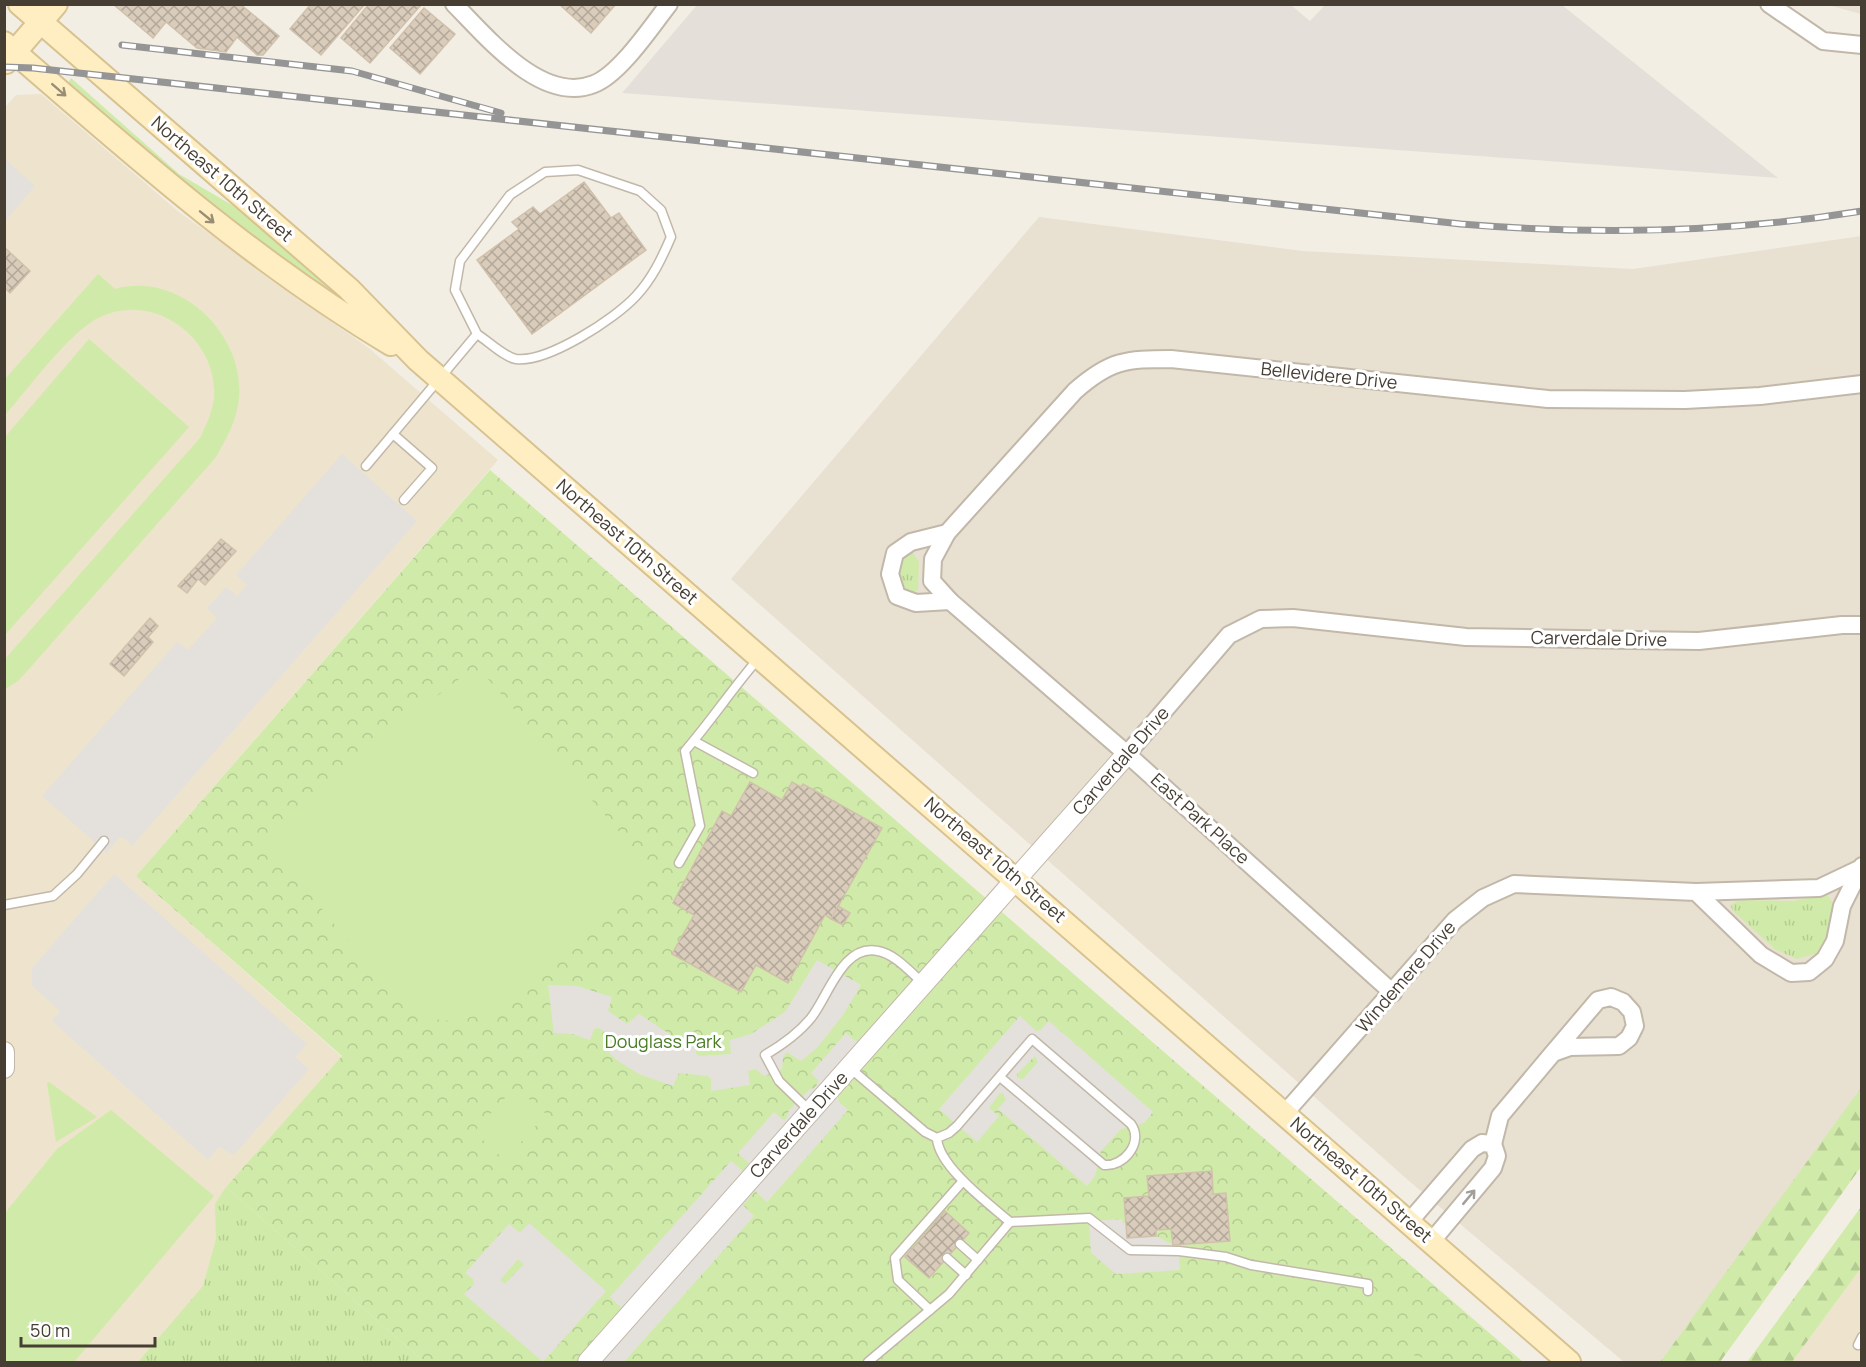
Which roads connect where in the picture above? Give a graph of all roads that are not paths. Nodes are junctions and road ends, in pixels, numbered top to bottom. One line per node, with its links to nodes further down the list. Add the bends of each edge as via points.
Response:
1 (20, 4): 6 (main road, Northeast 10th Street)
2 (56, 4): 6 (main road)
3 (454, 4): 4 (street, via 501,52 532,76 573,89 595,84 617,68)
4 (669, 4)
5 (1768, 4): 7 (street, via 1823,40)
6 (40, 22): 8 (main road); 10 (main road, Northeast 10th Street, via 349,289)
7 (1862, 45)
8 (8, 53): 10 (main road, Northeast 10th Street, one-way to 10, via 211,220 332,308)
9 (477, 334): 9 (lane, via 455,290 460,261 510,195 545,172 578,170 640,191 661,210 671,237 659,264 636,297 594,329 537,357 514,359); 11 (lane)
10 (418, 360): 11 (main road, Northeast 10th Street)
11 (440, 379): 13 (lane); 19 (main road, Northeast 10th Street)
12 (1862, 384): 16 (street, Bellevidere Drive, via 1685,400 1548,399 1171,359 1119,362 1094,374 1075,391)
13 (393, 434): 14 (lane); 15 (lane, via 432,468)
14 (366, 466)
15 (404, 500)
16 (947, 533): 17 (street, East Park Place, via 933,559 932,581); 17 (street, via 911,542 895,553 890,574 897,596 916,603)
17 (950, 601): 21 (street, East Park Place)
18 (1862, 625): 21 (street, Carverdale Drive, via 1699,641 1466,637 1293,618 1262,619 1229,635)
19 (760, 656): 20 (lane); 26 (main road, Northeast 10th Street)
20 (694, 741): 22 (lane); 24 (lane, via 686,751 700,826)
21 (1127, 754): 26 (street, Carverdale Drive); 30 (street, East Park Place)
22 (753, 773)
23 (104, 841): 28 (lane, via 53,896)
24 (679, 863)
25 (1860, 868): 27 (street, Windemere Drive, via 1819,888); 27 (street, Windemere Drive, via 1842,906 1835,941 1825,959 1809,972 1791,973 1761,956)
26 (1017, 879): 29 (street, Carverdale Drive); 37 (main road, Northeast 10th Street)
27 (1696, 892): 30 (street, Windemere Drive, via 1514,884 1483,898 1455,920)
28 (4, 905)
29 (924, 984): 33 (street, Carverdale Drive); 36 (lane, via 880,951 865,951 849,960 804,1026 765,1055 779,1081)
30 (1393, 993): 37 (street, Windemere Drive)
31 (4, 1052): 34 (street)
32 (1553, 1053): 32 (street, via 1570,1047 1619,1046 1635,1026 1632,1012 1611,997 1598,1000); 39 (street, via 1500,1116)
33 (850, 1067): 36 (street, Carverdale Drive); 38 (lane, via 924,1132)
34 (4, 1068)
35 (999, 1077): 35 (lane, via 1032,1039 1131,1124 1136,1136 1134,1145 1119,1162 1104,1165); 38 (lane, via 957,1126)
36 (811, 1111): 50 (street, Carverdale Drive)
37 (1285, 1113): 42 (main road, Northeast 10th Street)
38 (937, 1138): 40 (lane, via 937,1147)
39 (1493, 1144): 42 (street, via 1482,1143 1472,1149); 43 (street, one-way to 39, via 1493,1168 1497,1156)
40 (963, 1181): 41 (lane); 49 (lane, via 895,1258 898,1280)
41 (1010, 1222): 46 (lane); 48 (lane, via 1089,1218 1130,1250 1226,1257 1251,1265 1368,1284)
42 (1409, 1222): 43 (main road, Northeast 10th Street)
43 (1431, 1242): 52 (main road, Northeast 10th Street)
44 (960, 1244): 46 (lane)
45 (947, 1258): 47 (lane)
46 (978, 1260): 47 (lane)
47 (966, 1275): 49 (lane)
48 (1368, 1291)
49 (930, 1310): 51 (lane)
50 (588, 1362)
51 (868, 1362)
52 (1569, 1362)

